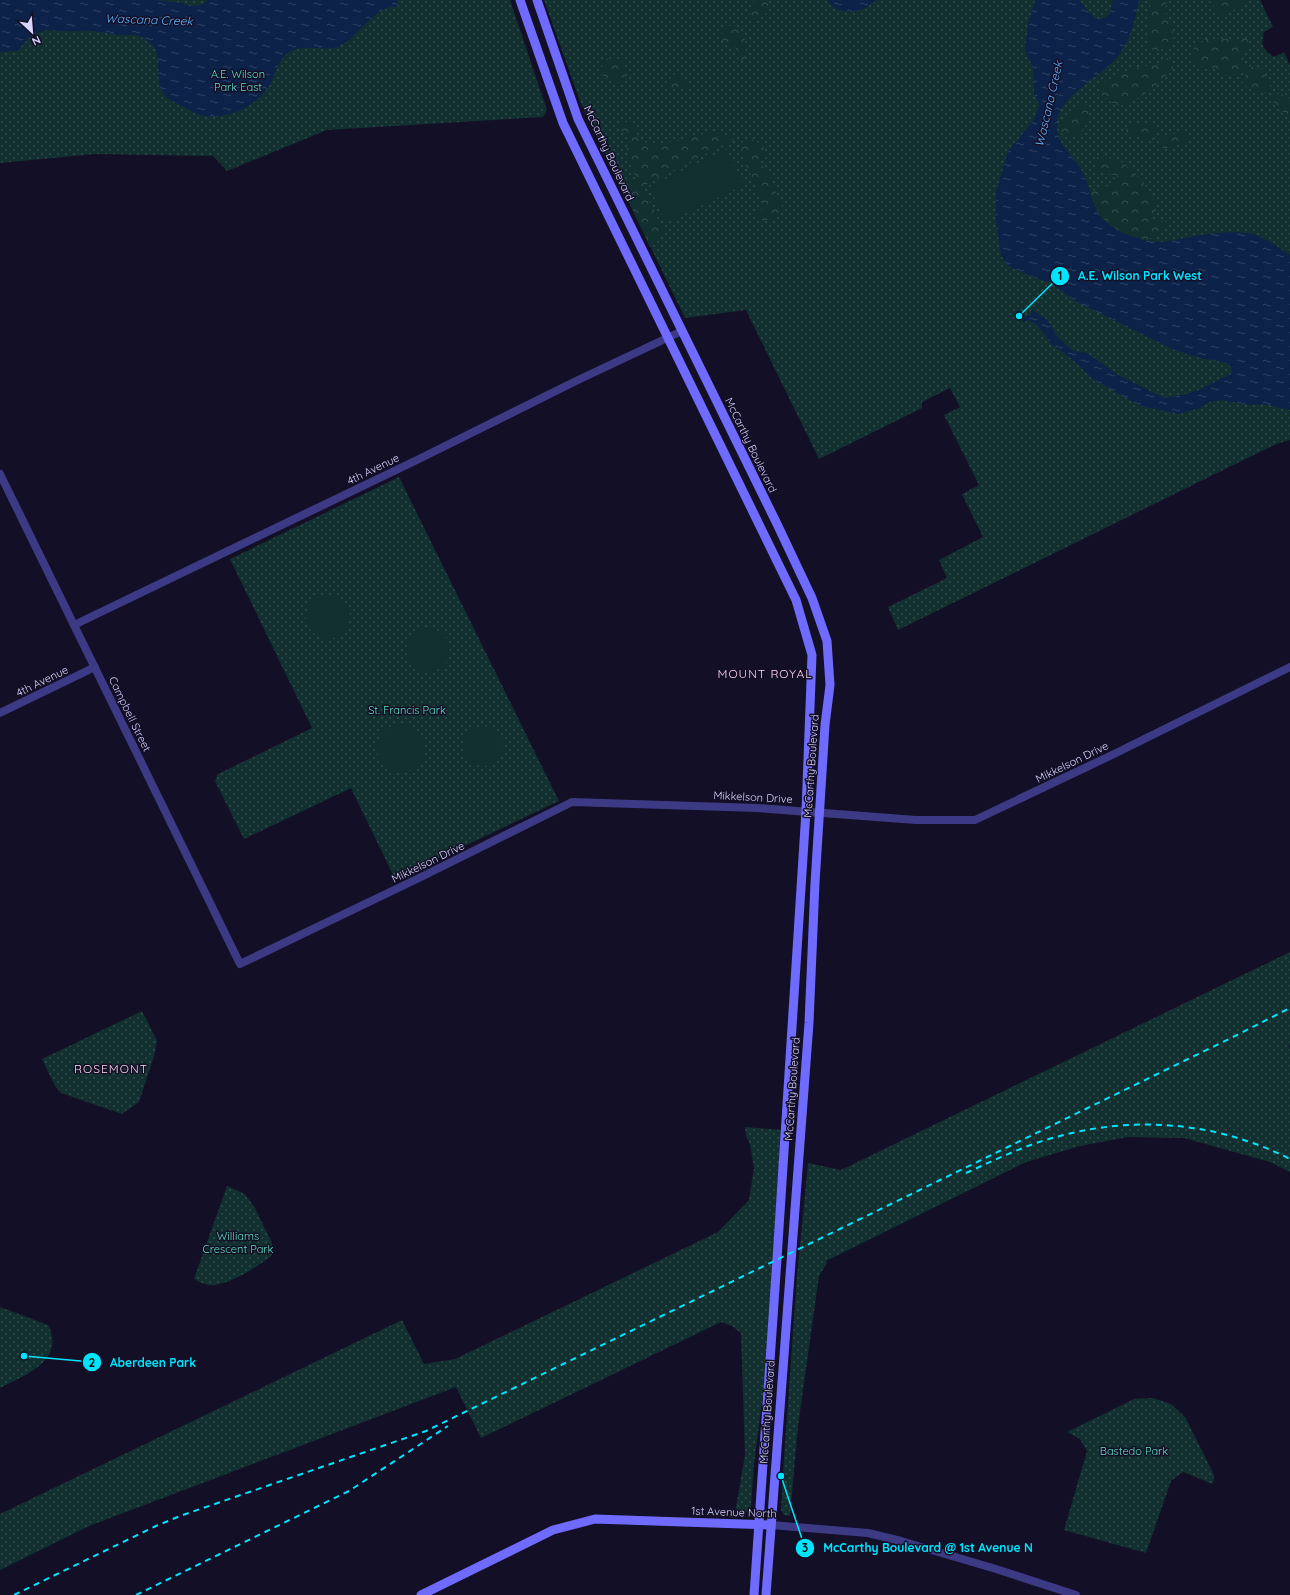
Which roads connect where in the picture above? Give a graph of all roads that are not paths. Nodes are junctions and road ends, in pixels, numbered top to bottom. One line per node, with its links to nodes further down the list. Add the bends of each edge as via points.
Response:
1 (520, 0): 4 (main road, McCarthy Boulevard, via 563,123)
2 (537, 0): 3 (main road, McCarthy Boulevard, via 578,119)
3 (682, 331): 4 (street, 4th Avenue); 11 (main road, McCarthy Boulevard, via 812,598 827,641 830,685 825,725)
4 (668, 337): 6 (street, 4th Avenue); 10 (main road, McCarthy Boulevard, via 796,600 812,655)
5 (0, 474): 6 (street, Campbell Street)
6 (74, 625): 7 (street, Campbell Street)
7 (94, 667): 9 (street, 4th Avenue); 12 (street, Campbell Street)
8 (1290, 667): 11 (street, Mikkelson Drive, via 975,820 916,820)
9 (0, 714)
10 (806, 811): 11 (street, Mikkelson Drive); 12 (street, Mikkelson Drive, via 707,805 572,802); 13 (main road, McCarthy Boulevard)
11 (821, 812): 14 (main road, McCarthy Boulevard, via 804,1098)
12 (240, 964)
13 (758, 1525): 14 (main road, 1st Avenue North); 15 (main road, 1st Avenue North, via 595,1519 553,1530); 16 (main road, McCarthy Boulevard)
14 (771, 1525): 17 (main road, McCarthy Boulevard); 18 (street, 1st Avenue North, via 868,1533)
15 (422, 1595)
16 (754, 1595)
17 (766, 1595)
18 (1076, 1595)

